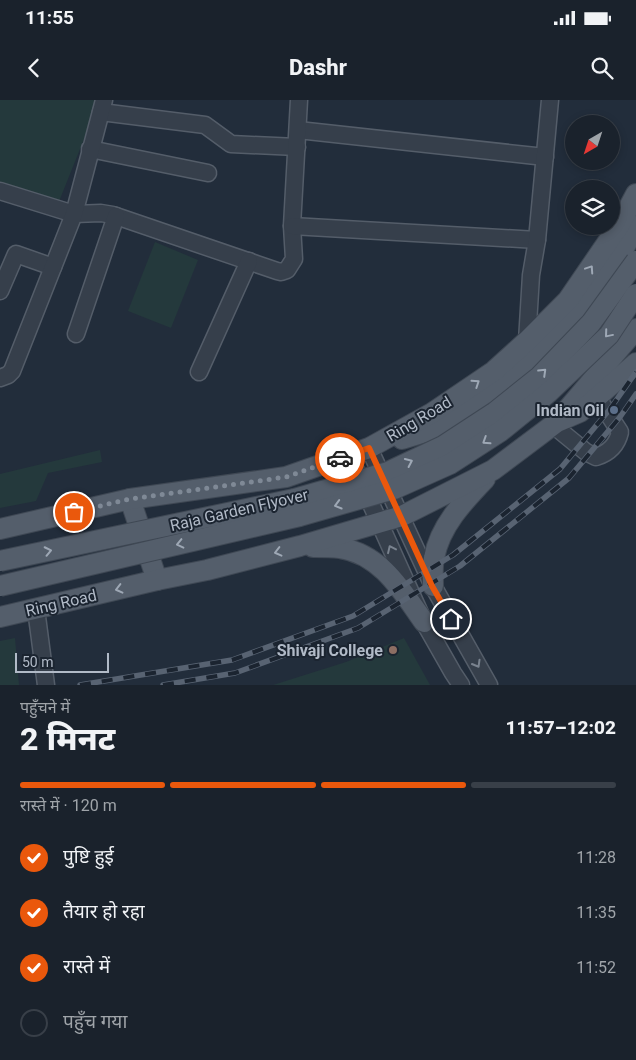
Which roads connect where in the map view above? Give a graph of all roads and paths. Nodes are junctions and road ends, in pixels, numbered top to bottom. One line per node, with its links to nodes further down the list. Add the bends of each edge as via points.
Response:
1 (299, 100): 4 (street)
2 (550, 100): 7 (street)
3 (103, 106): 5 (street, via 205,125 231,144); 6 (street)
4 (298, 130): 5 (street); 7 (street)
5 (297, 147): 13 (street)
6 (90, 149): 8 (street); 11 (street)
7 (545, 157): 15 (street)
8 (208, 173)
9 (1, 193): 11 (street)
10 (636, 194): 23 (main road, Ring Road, one-way to 10, via 568,300 620,224)
11 (74, 214): 12 (street); 18 (street)
12 (116, 216): 16 (street); 22 (street)
13 (292, 226): 15 (street); 16 (street, via 294,258 286,270 281,272)
14 (636, 226): 29 (main road, via 591,294 554,338 519,369 475,403 432,430)
15 (536, 240): 23 (street)
16 (249, 261): 25 (street)
17 (636, 261): 37 (main road, Raja Garden Flyover, one-way to 17, bridge, via 294,499 388,472 442,446 495,412 540,376 591,324)
18 (53, 267): 19 (street, via 16,254); 26 (street, via 12,371)
19 (0, 291)
20 (636, 294): 39 (main road, Raja Garden Flyover, one-way to 39, bridge, via 608,335 548,393 501,431 450,464 394,489 300,516)
21 (632, 333): 28 (main road)
22 (76, 334)
23 (527, 341): 29 (main road, Ring Road, one-way to 23, via 494,371)
24 (636, 363): 27 (main road, Ring Road)
25 (199, 372)
26 (0, 378)
27 (598, 397): 28 (main road, Ring Road, via 580,412); 28 (street, via 620,432 615,445 606,454 596,457 586,452)
28 (555, 424): 31 (main road, Ring Road)
29 (369, 448): 30 (main road, Ring Road); 33 (street)
30 (349, 455): 32 (main road, Ring Road, via 286,477); 34 (street)
31 (493, 470): 33 (main road, Ring Road); 40 (main road, via 457,510 438,542)
32 (130, 499): 35 (main road, Ring Road); 38 (main road)
33 (402, 516): 34 (main road, Ring Road); 40 (street)
34 (379, 522): 36 (main road, Ring Road); 43 (street, one-way to 34)
35 (0, 528)
36 (300, 546): 38 (main road, Ring Road, one-way to 38); 43 (main road, via 340,548 366,557 387,572)
37 (0, 561)
38 (157, 580): 41 (main road, Ring Road, one-way to 41)
39 (0, 586)
40 (432, 586): 46 (street, one-way to 46)
41 (36, 609): 42 (main road, Ring Road); 44 (street)
42 (0, 617)
43 (424, 622): 45 (street)
44 (46, 685)
45 (462, 685)
46 (489, 685)

